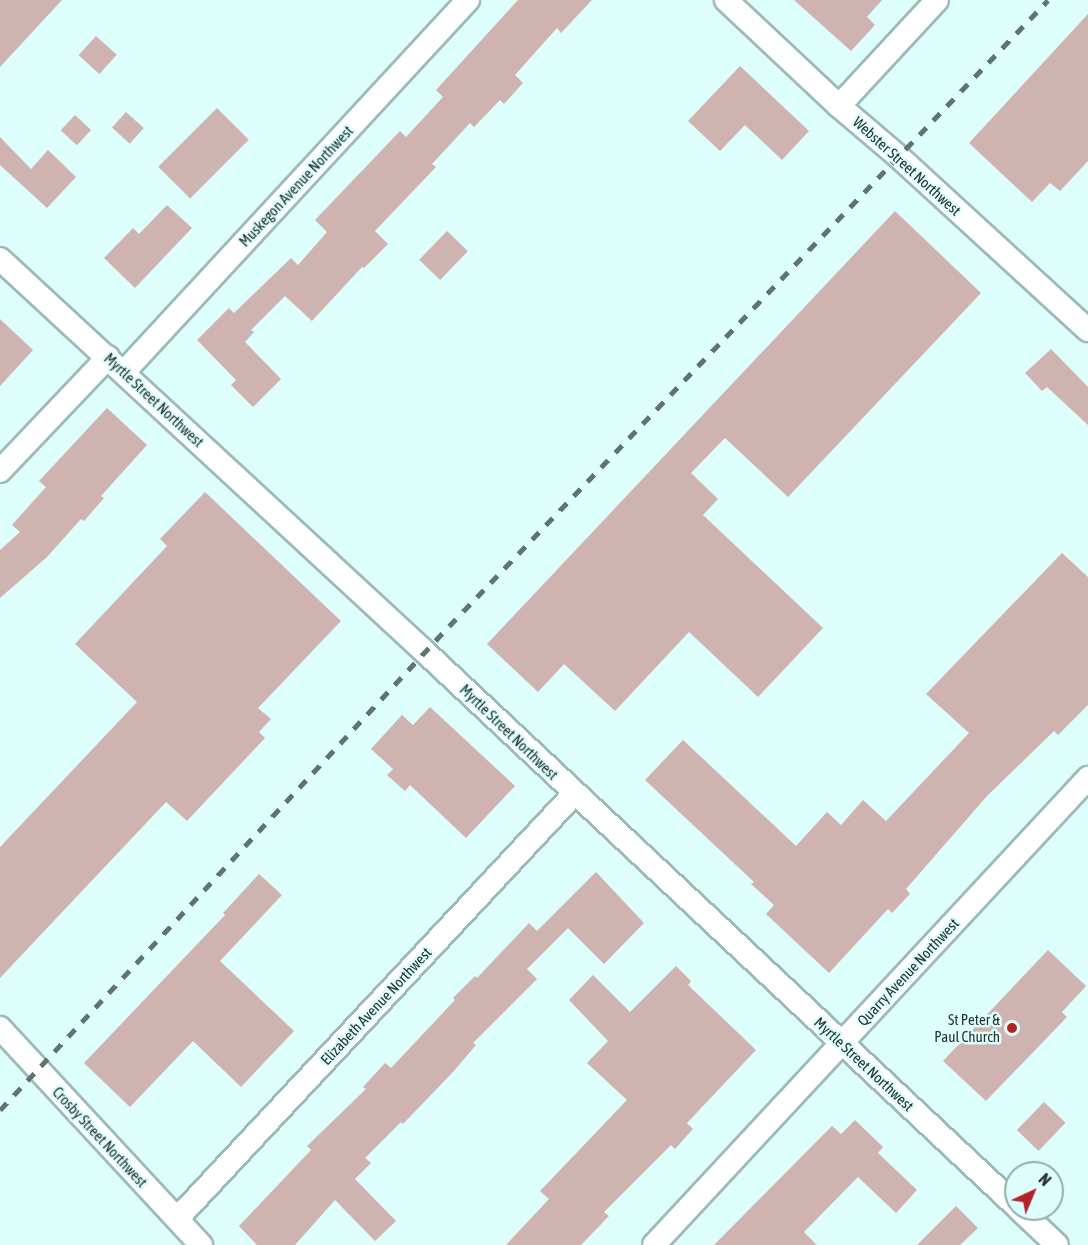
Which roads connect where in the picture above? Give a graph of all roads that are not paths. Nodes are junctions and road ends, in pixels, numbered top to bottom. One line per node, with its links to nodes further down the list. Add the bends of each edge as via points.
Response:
1 (468, 0): 8 (street, Muskegon Avenue Northwest)
2 (726, 0): 4 (street, Webster Street Northwest)
3 (937, 0): 4 (street)
4 (839, 106): 6 (street, Webster Street Northwest)
5 (0, 259): 7 (street, Myrtle Street Northwest)
6 (1088, 330)
7 (108, 357): 8 (street, Myrtle Street Northwest); 9 (street)
8 (124, 372): 11 (street, Myrtle Street Northwest)
9 (0, 471)
10 (1088, 778): 13 (street, Quarry Avenue Northwest)
11 (574, 794): 13 (street, Myrtle Street Northwest); 15 (street, Elizabeth Avenue Northwest)
12 (0, 1028): 15 (street, Crosby Street Northwest)
13 (842, 1043): 14 (street, Myrtle Street Northwest); 18 (street, Quarry Avenue Northwest)
14 (1004, 1196)
15 (177, 1219): 17 (street, Crosby Street Northwest)
16 (1031, 1221): 19 (street, Myrtle Street Northwest)
17 (201, 1245)
18 (654, 1245)
19 (1057, 1245)

